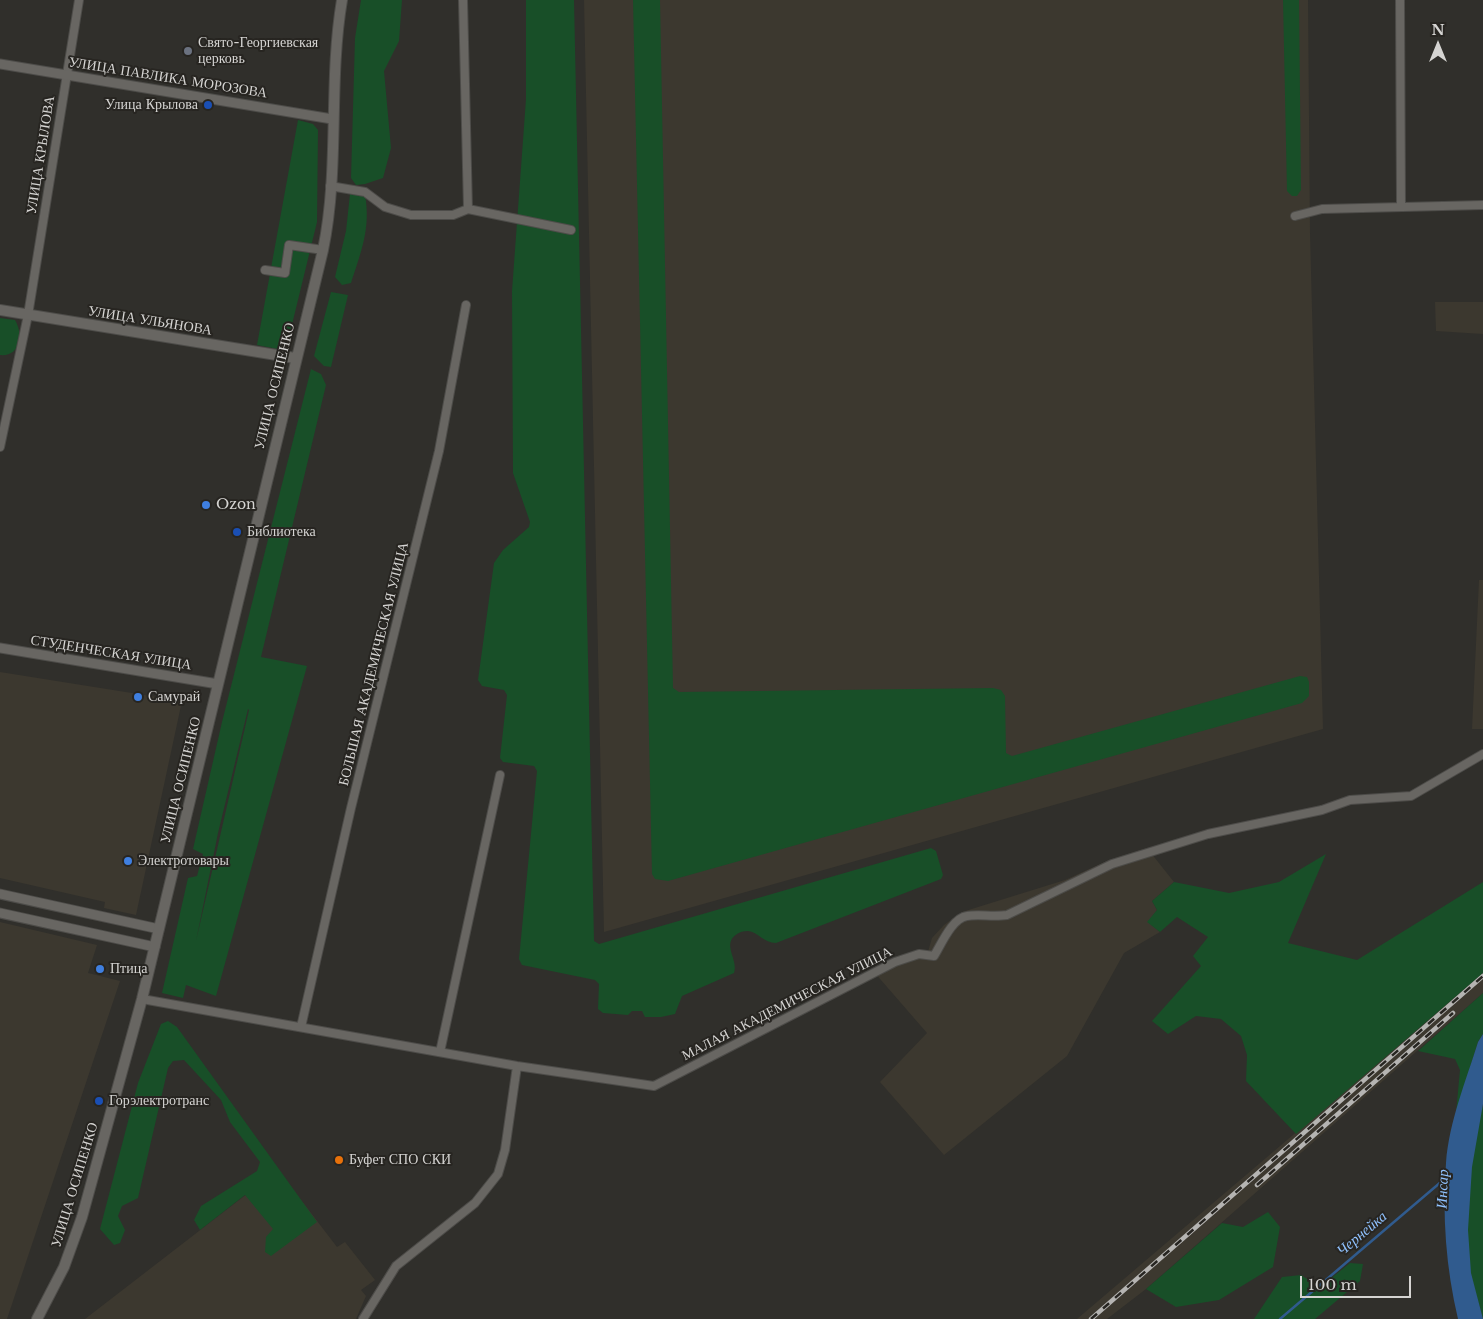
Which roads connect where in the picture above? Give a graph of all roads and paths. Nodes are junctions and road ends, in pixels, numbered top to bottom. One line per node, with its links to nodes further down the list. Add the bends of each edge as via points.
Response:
1 (79, 0): 6 (street, УЛИЦА КРЫЛОВА)
2 (342, 0): 7 (main road, УЛИЦА ОСИПЕНКО)
3 (462, 0): 11 (street)
4 (1400, 0): 10 (street)
5 (0, 64): 6 (street, УЛИЦА ПАВЛИКА МОРОЗОВА)
6 (66, 75): 7 (street, УЛИЦА ПАВЛИКА МОРОЗОВА); 18 (street, УЛИЦА КРЫЛОВА)
7 (332, 119): 8 (main road, УЛИЦА ОСИПЕНКО)
8 (330, 186): 11 (street, via 365,192 385,207 411,215 453,215); 14 (main road, УЛИЦА ОСИПЕНКО)
9 (1483, 204): 10 (street)
10 (1401, 207): 12 (street, via 1322,209)
11 (468, 209): 13 (street)
12 (1295, 216)
13 (571, 230)
14 (323, 250): 15 (street, via 289,245 285,273); 19 (main road, УЛИЦА ОСИПЕНКО)
15 (265, 270)
16 (466, 305): 30 (street, БОЛЬШАЯ АКАДЕМИЧЕСКАЯ УЛИЦА, via 439,451 351,808)
17 (0, 310): 18 (main road, УЛИЦА УЛЬЯНОВА)
18 (28, 315): 19 (main road, УЛИЦА УЛЬЯНОВА); 20 (street, УЛИЦА КРЫЛОВА)
19 (296, 358): 22 (main road, УЛИЦА ОСИПЕНКО)
20 (0, 447)
21 (0, 648): 22 (street, СТУДЕНЧЕСКАЯ УЛИЦА)
22 (218, 684): 27 (main road, УЛИЦА ОСИПЕНКО)
23 (1483, 754): 32 (street, МАЛАЯ АКАДЕМИЧЕСКАЯ УЛИЦА, via 1410,796 1350,800 1322,810 1208,834 1112,864 1007,915 966,916 958,920 934,956 919,954 895,962 654,1086)
24 (500, 775): 31 (street)
25 (0, 894): 27 (street)
26 (0, 913): 28 (street)
27 (159, 929): 28 (main road, УЛИЦА ОСИПЕНКО)
28 (155, 947): 29 (main road, УЛИЦА ОСИПЕНКО)
29 (142, 999): 30 (street); 33 (main road, УЛИЦА ОСИПЕНКО, via 82,1217 64,1267)
30 (301, 1028): 31 (street)
31 (440, 1052): 32 (street)
32 (517, 1066): 34 (street, via 505,1150 498,1174 475,1203 396,1266)
33 (37, 1319)
34 (363, 1319)

